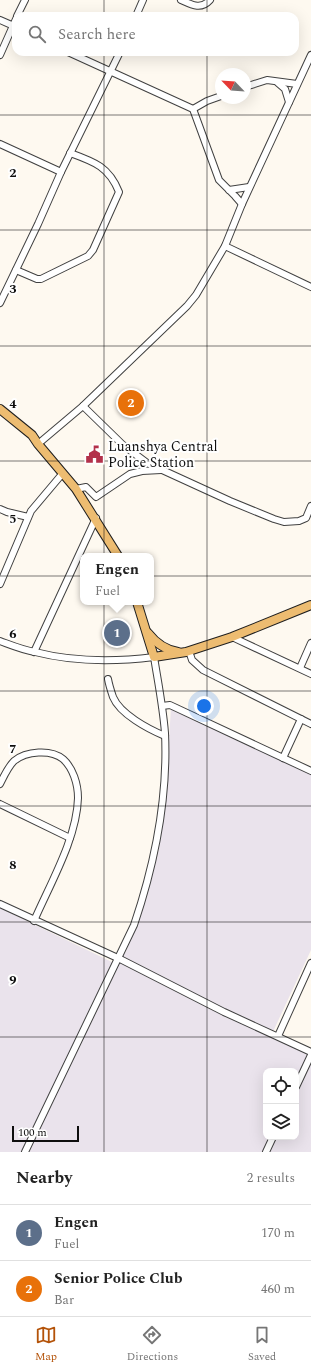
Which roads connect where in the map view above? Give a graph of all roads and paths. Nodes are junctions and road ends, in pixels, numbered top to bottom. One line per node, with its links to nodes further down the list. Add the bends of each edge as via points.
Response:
1 (24, 0): 5 (street)
2 (143, 0): 6 (street)
3 (181, 0): 4 (street, via 197,7)
4 (210, 0)
5 (19, 12)
6 (138, 12)
7 (0, 20): 8 (street)
8 (12, 26)
9 (12, 31): 10 (street)
10 (0, 55)
11 (311, 55): 16 (street)
12 (77, 56): 14 (street)
13 (118, 56): 14 (street)
14 (111, 72): 20 (street); 22 (street)
15 (278, 83): 16 (street); 17 (street, via 267,80); 19 (street, via 285,89)
16 (297, 84): 19 (street)
17 (251, 85)
18 (215, 98): 20 (street)
19 (289, 102): 24 (street)
20 (193, 108): 25 (street, via 219,180)
21 (0, 144): 23 (street)
22 (70, 153): 23 (street); 28 (street, via 102,167 114,180 119,192 94,250 88,256 42,279)
23 (61, 172): 28 (street)
24 (249, 187): 25 (street); 26 (street)
25 (229, 190): 26 (street)
26 (242, 204): 27 (street)
27 (225, 246): 29 (street); 31 (street, via 187,306)
28 (16, 270): 30 (street)
29 (311, 287)
30 (0, 303)
31 (83, 406): 33 (street); 34 (street, via 130,452)
32 (0, 409): 33 (main road, via 32,435)
33 (38, 444): 35 (main road)
34 (164, 470): 36 (street, via 130,474 96,497 86,487); 41 (street, via 274,519 284,522)
35 (64, 473): 36 (main road); 39 (street)
36 (76, 489): 40 (main road)
37 (311, 506): 41 (street)
38 (0, 509): 39 (street)
39 (28, 517): 43 (street)
40 (96, 518): 42 (main road); 50 (street)
41 (308, 520)
42 (116, 553)
43 (0, 584)
44 (138, 605): 46 (main road)
45 (311, 605): 47 (main road)
46 (146, 630): 51 (main road, via 163,646 174,651); 52 (main road)
47 (232, 637): 51 (main road); 53 (street)
48 (0, 641): 50 (street)
49 (311, 643): 53 (street)
50 (34, 652): 52 (street, via 108,661)
51 (187, 652): 52 (main road); 57 (street, via 203,670)
52 (154, 657): 56 (street)
53 (300, 668): 54 (street)
54 (311, 674)
55 (108, 679): 59 (street, via 113,698 128,716 153,732)
56 (162, 706): 59 (street); 60 (street, via 170,705)
57 (302, 719): 58 (street); 60 (street)
58 (311, 724)
59 (165, 736): 67 (street, via 162,804 148,883 134,925)
60 (283, 758): 61 (street)
61 (311, 771)
62 (0, 784): 64 (street, via 6,772 21,756 41,752 62,759 71,769 78,788 77,814)
63 (0, 804): 64 (street)
64 (70, 838): 66 (street)
65 (0, 904): 66 (street)
66 (34, 920): 67 (street)
67 (118, 958): 69 (street, via 224,1012); 73 (street)
68 (311, 963): 69 (street)
69 (278, 1036): 70 (street)
70 (311, 1054): 71 (street)
71 (299, 1080)
72 (272, 1140): 74 (street)
73 (25, 1152)
74 (266, 1152)

